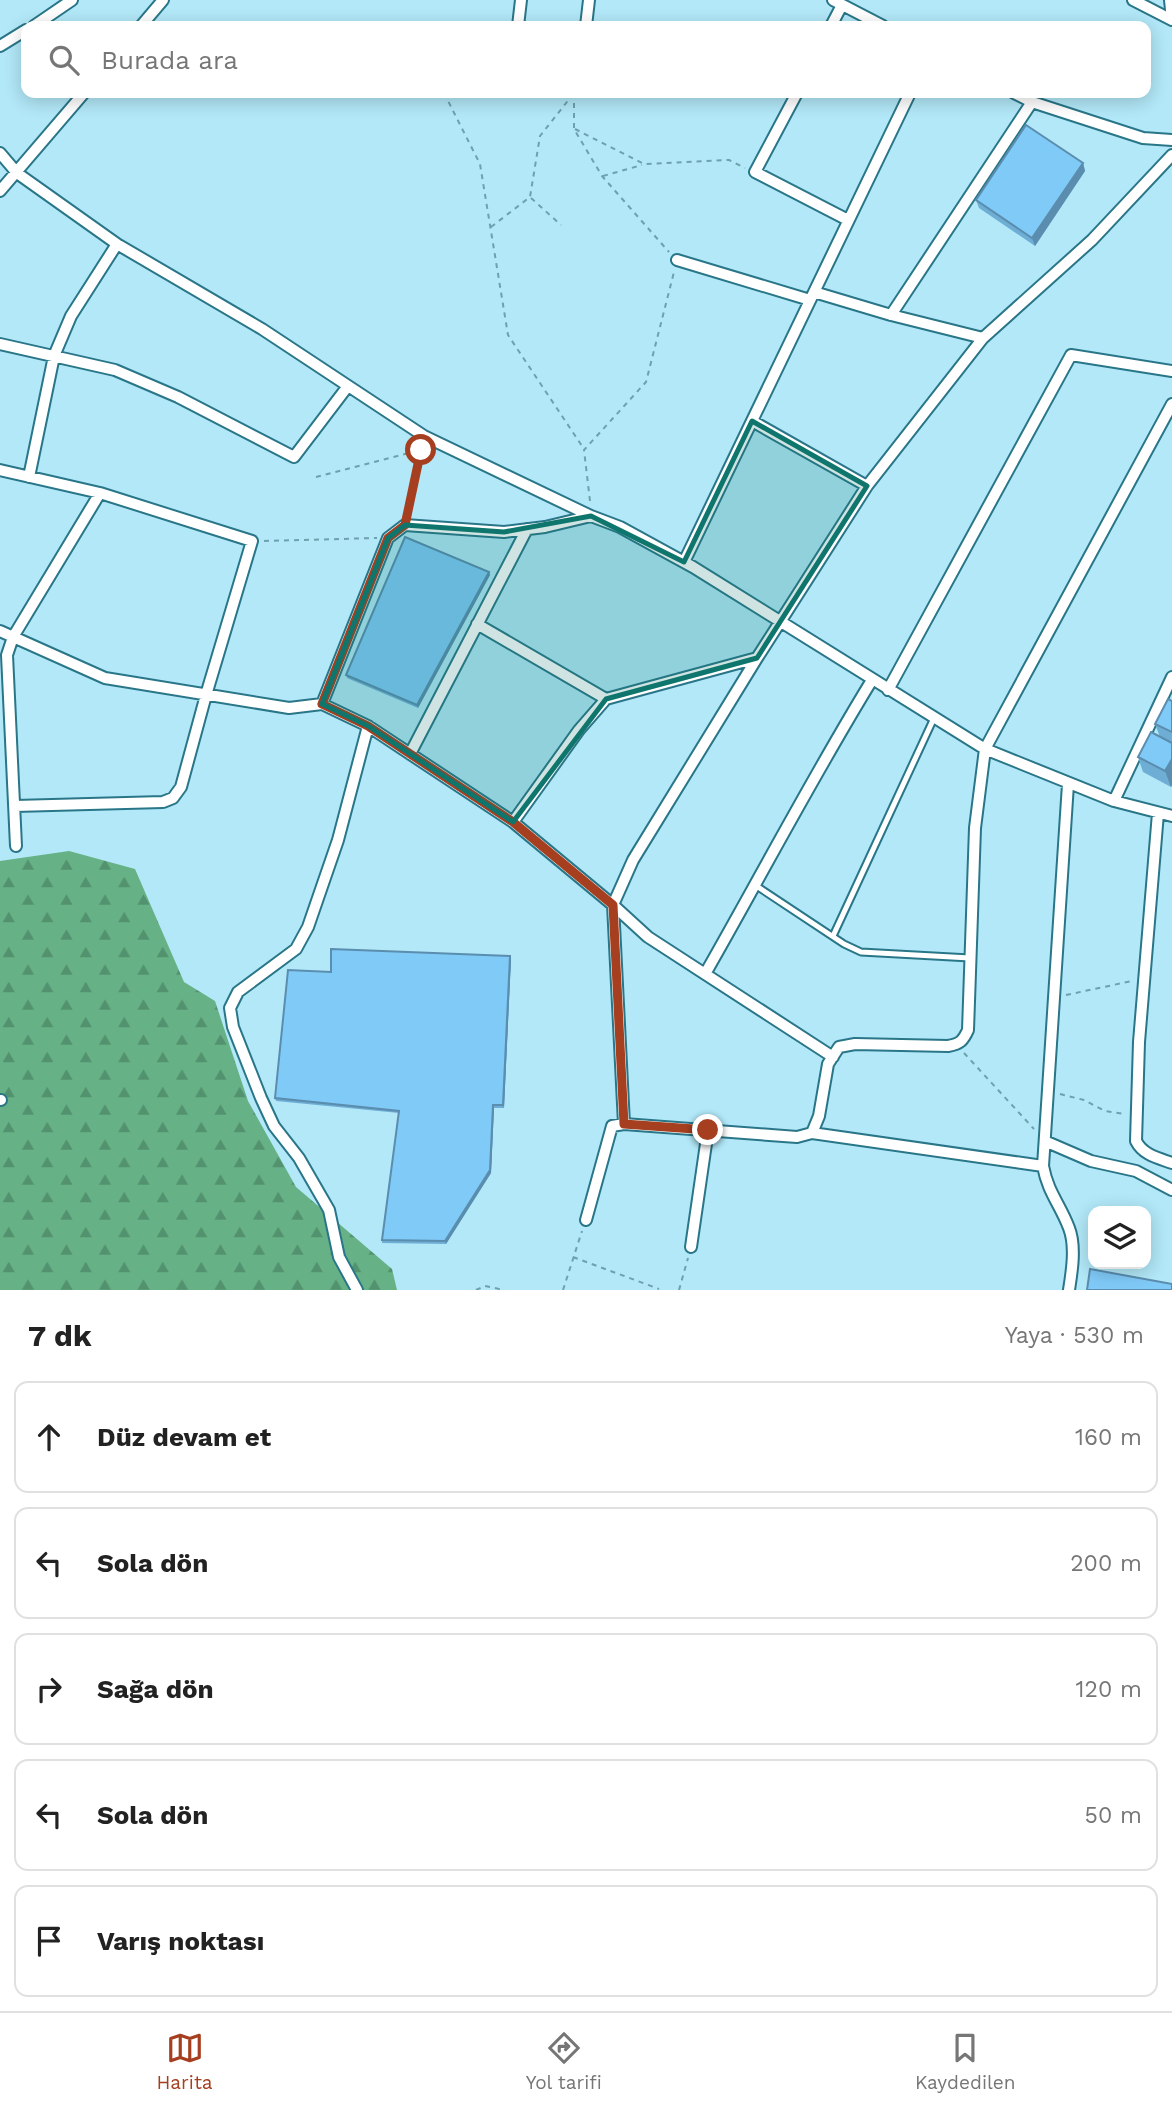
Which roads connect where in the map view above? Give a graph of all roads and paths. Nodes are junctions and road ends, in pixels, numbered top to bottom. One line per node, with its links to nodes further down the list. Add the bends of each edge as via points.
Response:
1 (72, 0): 8 (street)
2 (163, 0): 9 (street)
3 (521, 0): 10 (street)
4 (589, 0): 11 (street)
5 (1133, 0): 6 (street, via 1172,20)
6 (1170, 0)
7 (837, 3): 12 (street); 13 (street)
8 (41, 21)
9 (145, 21)
10 (519, 21)
11 (587, 21)
12 (832, 21)
13 (873, 21)
14 (21, 33): 15 (street)
15 (0, 46)
16 (81, 98): 30 (street)
17 (447, 98): 36 (path, via 480,163)
18 (570, 98): 33 (path, via 540,136)
19 (574, 98): 24 (path)
20 (794, 98): 29 (street)
21 (908, 98): 34 (street)
22 (1024, 98): 23 (street)
23 (1032, 102): 25 (street, via 1143,138); 40 (street)
24 (574, 128): 28 (path); 31 (path)
25 (1172, 139)
26 (0, 153): 30 (street)
27 (1172, 155): 41 (street, via 1092,240)
28 (644, 164): 29 (path, via 729,160); 31 (path)
29 (755, 172): 34 (street)
30 (17, 173): 32 (street); 37 (street)
31 (602, 176): 38 (path)
32 (0, 191)
33 (530, 197): 35 (path); 36 (path)
34 (848, 220): 39 (street)
35 (561, 225)
36 (491, 228): 50 (path, via 509,335)
37 (117, 244): 43 (street, via 71,316); 45 (street, via 262,329)
38 (677, 260): 39 (street); 50 (path, via 646,382)
39 (812, 296): 40 (street); 47 (street)
40 (891, 315): 41 (street)
41 (983, 338): 54 (street)
42 (0, 344): 43 (street)
43 (54, 356): 45 (street, via 115,370 294,457); 52 (street)
44 (1172, 371): 69 (street, via 1071,355)
45 (348, 386): 48 (street)
46 (1172, 404): 75 (street)
47 (752, 421): 54 (street); 61 (street)
48 (424, 436): 49 (path); 56 (street)
49 (421, 450): 53 (path); 57 (path)
50 (584, 450): 56 (path)
51 (0, 470): 52 (street)
52 (29, 477): 55 (street)
53 (316, 477)
54 (867, 486): 62 (street)
55 (100, 493): 60 (street); 65 (street)
56 (591, 516): 58 (street); 61 (street)
57 (405, 525): 58 (street, via 504,532); 59 (street)
58 (527, 529): 63 (street)
59 (388, 538): 60 (path); 72 (street)
60 (252, 541): 70 (street)
61 (684, 562): 62 (street)
62 (782, 622): 66 (street); 68 (street)
63 (477, 624): 71 (street); 76 (street)
64 (0, 631): 65 (street)
65 (13, 637): 70 (street, via 105,678); 79 (street, via 7,655)
66 (757, 658): 71 (street); 85 (street, via 633,860)
67 (1172, 677): 78 (street)
68 (872, 680): 69 (street); 84 (street)
69 (888, 690): 73 (street)
70 (206, 695): 72 (street, via 289,708); 79 (street, via 181,787 173,798)
71 (606, 699): 82 (street)
72 (322, 704): 74 (street)
73 (934, 718): 75 (street); 86 (lane)
74 (368, 726): 76 (street); 106 (street, via 338,840 308,927 296,948 238,992 230,1008 261,1098 329,1210 339,1257)
75 (985, 749): 77 (street); 87 (street, via 975,828)
76 (410, 754): 82 (street)
77 (1068, 784): 78 (street); 90 (street)
78 (1114, 801): 80 (street)
79 (15, 806): 83 (street)
80 (1158, 813): 81 (street); 89 (street)
81 (1172, 816)
82 (513, 822): 85 (street)
83 (16, 846)
84 (755, 885): 86 (lane); 88 (street)
85 (613, 905): 88 (street, via 648,937); 95 (street)
86 (833, 936): 87 (lane, via 869,954)
87 (970, 958): 91 (street, via 968,1030)
88 (705, 974): 92 (street)
89 (1144, 979): 90 (path); 94 (street)
90 (1055, 997): 93 (street)
91 (956, 1045): 92 (street, via 855,1044 839,1047); 98 (path)
92 (832, 1057): 97 (street)
93 (1049, 1094): 94 (path, via 1069,1095 1105,1111); 98 (street)
94 (1136, 1115): 99 (street, via 1140,1149)
95 (624, 1124): 96 (street); 102 (street, via 612,1126)
96 (708, 1130): 97 (street, via 797,1137); 103 (street)
97 (812, 1133): 100 (street)
98 (1046, 1142): 100 (street); 101 (street, via 1091,1161 1136,1171)
99 (1172, 1163)
100 (1043, 1166): 111 (street, via 1047,1186 1070,1229)
101 (1172, 1190)
102 (586, 1220): 104 (path)
103 (691, 1247): 110 (path)
104 (573, 1257): 105 (path); 109 (path)
105 (659, 1289)
106 (357, 1290)
107 (475, 1290): 108 (path, via 485,1286)
108 (504, 1290)
109 (563, 1290)
110 (679, 1290)
111 (1069, 1290)

